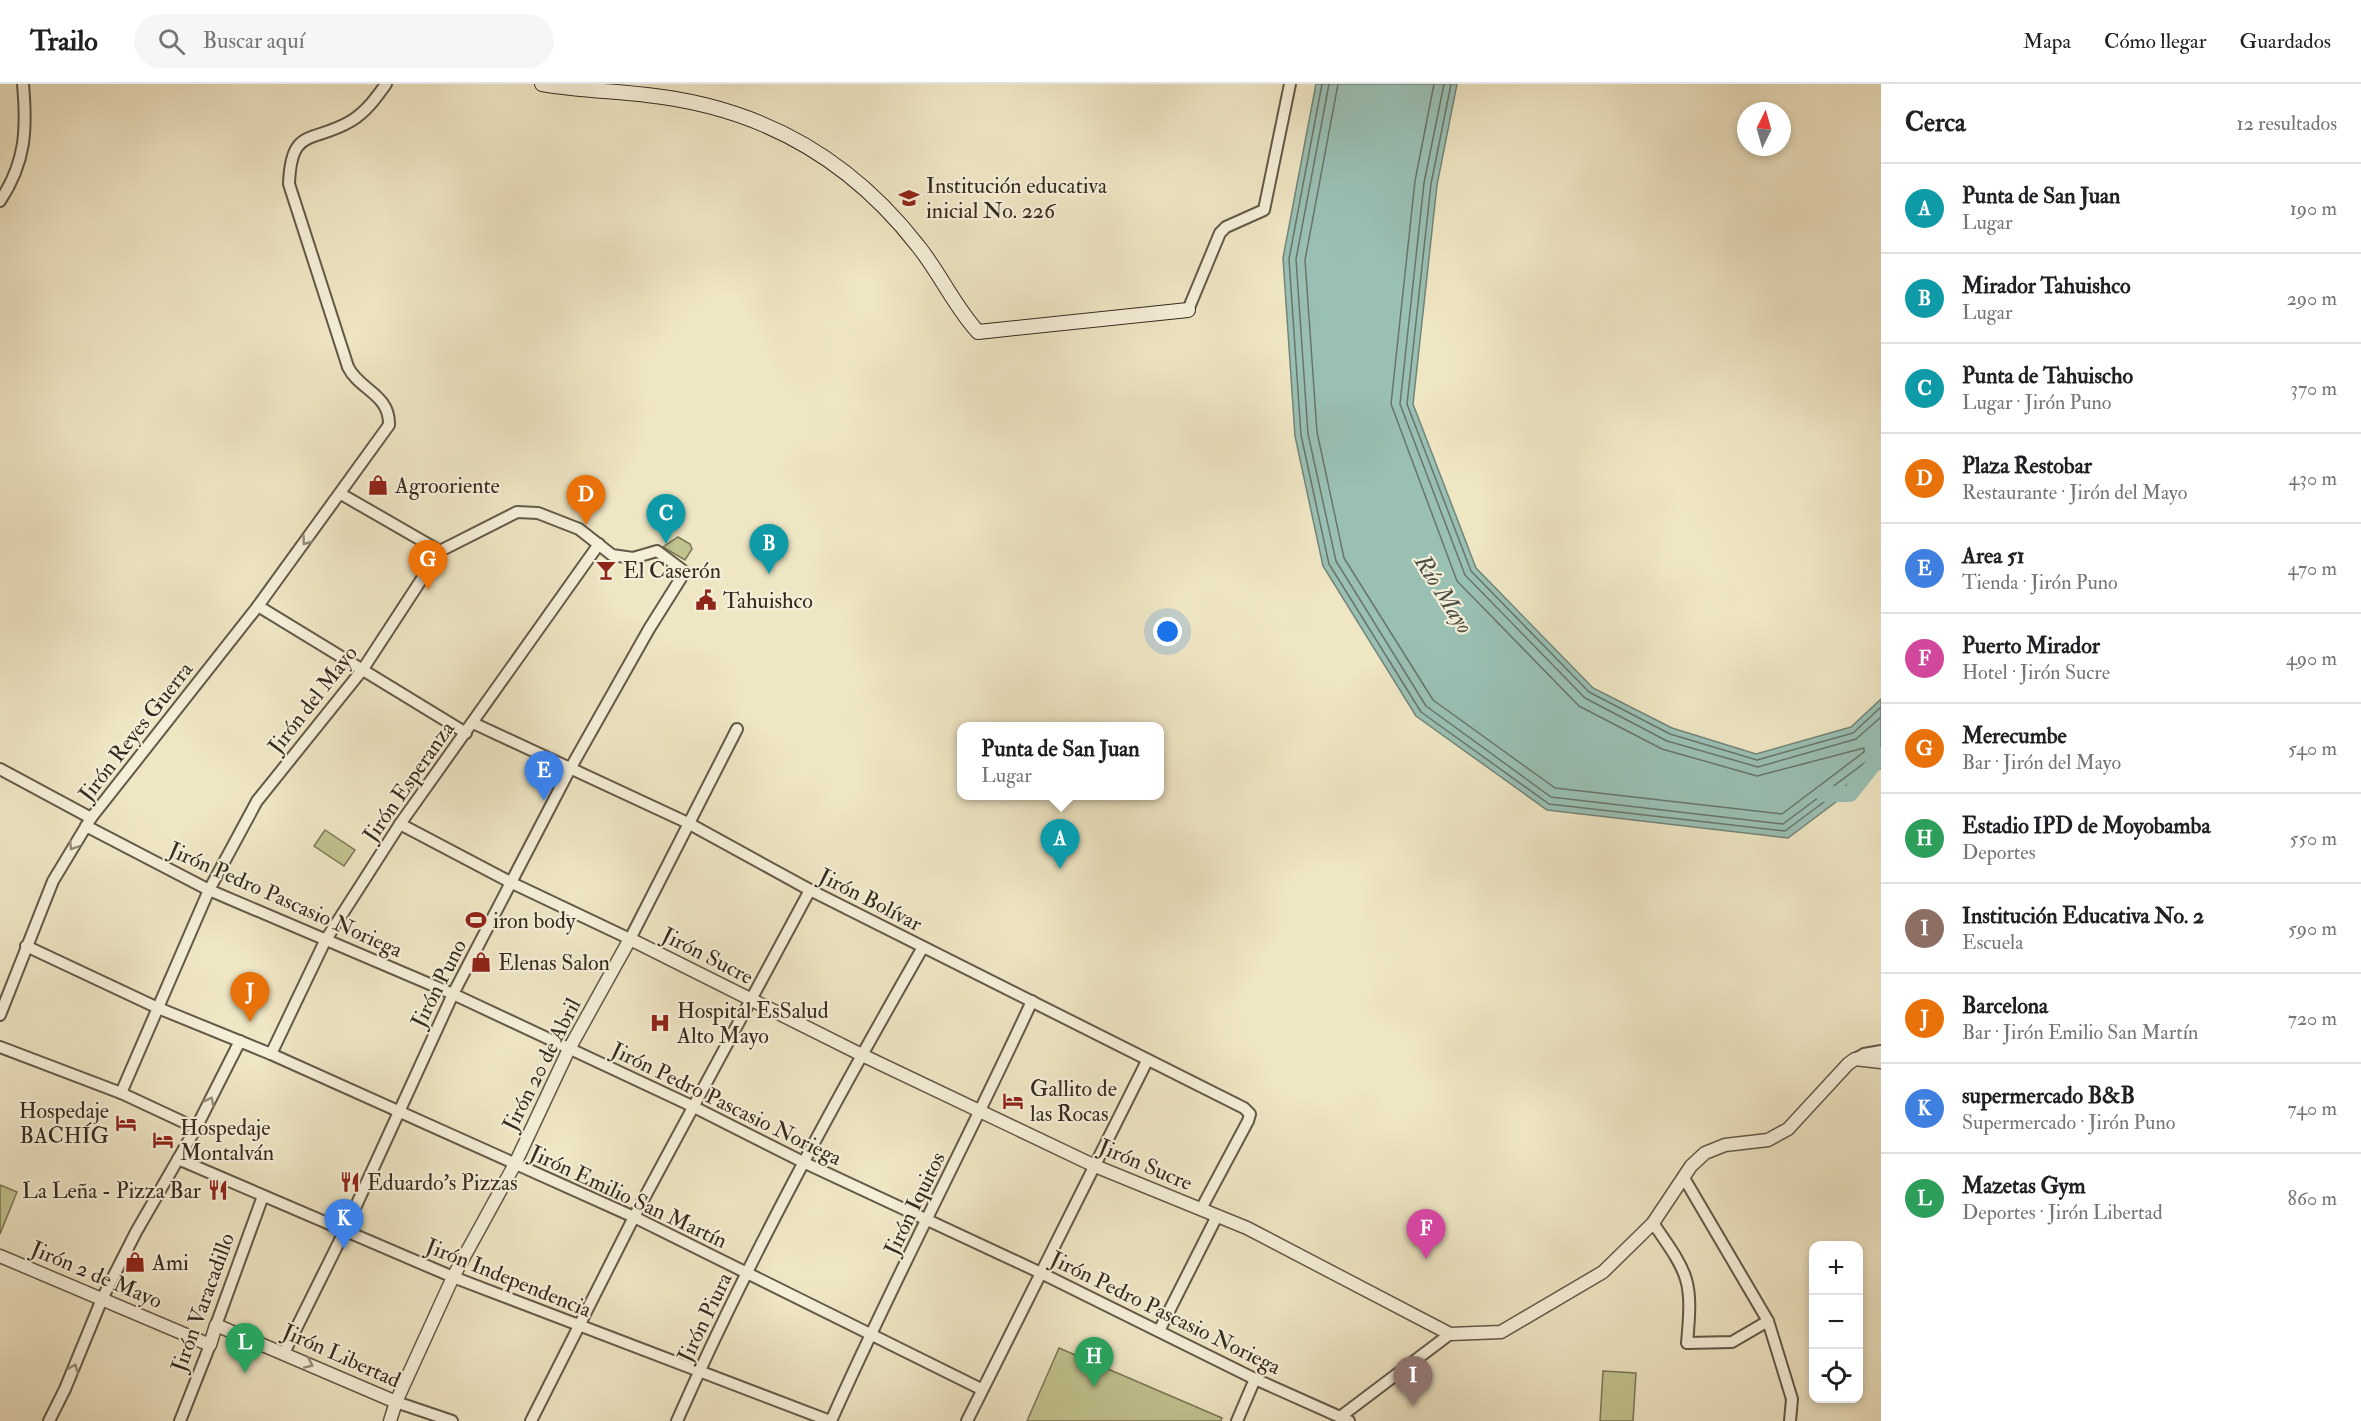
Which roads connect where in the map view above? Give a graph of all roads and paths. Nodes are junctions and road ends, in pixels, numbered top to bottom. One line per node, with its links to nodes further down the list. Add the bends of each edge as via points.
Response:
1 (23, 84): 5 (street, via 23,153)
2 (386, 84): 7 (street, Jirón Reyes Guerra, via 354,119 309,137 296,146 290,158 289,184 348,367 354,378 381,399 390,417 390,425)
3 (542, 84): 6 (main road, via 648,95 698,105 767,125 825,155 874,196 918,246 978,332)
4 (1290, 84): 6 (street, via 1264,210 1220,233)
5 (0, 201)
6 (1188, 310)
7 (341, 494): 9 (street); 10 (street, Jirón Reyes Guerra, one-way to 10)
8 (599, 544): 9 (street, via 579,529 538,513 517,512); 12 (street, Jirón Esperanza); 16 (street, Jirón Puno, via 612,555 633,558 657,551 683,575)
9 (440, 551): 11 (street, Jirón del Mayo)
10 (258, 606): 11 (street); 17 (street, Jirón Reyes Guerra)
11 (363, 669): 14 (street); 21 (street, Jirón del Mayo, via 257,801)
12 (473, 723): 14 (street, Jirón Esperanza); 16 (street, Jirón Bolívar)
13 (737, 729): 18 (street, Jirón 20 de Abril)
14 (466, 733): 19 (street, Jirón Esperanza)
15 (0, 769): 17 (street, Jirón Pedro Pascasio Noriega)
16 (570, 769): 18 (street, Jirón Bolívar); 20 (street, Jirón Puno)
17 (89, 822): 21 (street, Jirón Pedro Pascasio Noriega); 25 (street, Jirón Reyes Guerra, one-way to 25, via 53,881)
18 (688, 823): 22 (street, Jirón Bolívar); 23 (street, Jirón 20 de Abril)
19 (399, 824): 20 (street); 24 (street, Jirón Esperanza)
20 (512, 883): 23 (street); 27 (street, Jirón Puno)
21 (209, 890): 24 (street, Jirón Pedro Pascasio Noriega); 30 (street, Jirón del Mayo)
22 (810, 890): 26 (street, Jirón Bolívar); 28 (street)
23 (630, 939): 28 (street, Jirón Sucre); 34 (street, Jirón 20 de Abril)
24 (325, 941): 27 (street, Jirón Pedro Pascasio Noriega); 36 (street, Jirón Esperanza)
25 (26, 946): 30 (street, Jirón Emilio San Martín); 31 (street, Jirón Reyes Guerra)
26 (923, 947): 29 (street, Jirón Bolívar); 37 (street, Jirón Piura)
27 (453, 994): 34 (street, Jirón Pedro Pascasio Noriega); 45 (street, Jirón Puno)
28 (750, 1000): 37 (street, Jirón Sucre); 44 (street)
29 (1032, 1001): 39 (street, Jirón Bolívar); 46 (street, Jirón Iquitos)
30 (158, 1008): 32 (street, Jirón Emilio San Martín); 41 (street, Jirón del Mayo)
31 (0, 1015)
32 (240, 1041): 36 (street, Jirón Emilio San Martín); 47 (street, one-way to 32)
33 (0, 1047): 42 (street)
34 (569, 1049): 44 (street, Jirón Pedro Pascasio Noriega); 50 (street, Jirón 20 de Abril)
35 (1881, 1051): 38 (street)
36 (271, 1054): 45 (street, Jirón Emilio San Martín)
37 (861, 1055): 46 (street, Jirón Sucre); 49 (street, Jirón Piura)
38 (1855, 1059): 40 (street); 52 (street, via 1788,1129 1768,1140 1725,1145 1705,1153)
39 (1147, 1060): 51 (street); 54 (street, Jirón Bolívar, via 1250,1114)
40 (1881, 1062)
41 (129, 1076): 42 (street); 43 (street, Jirón del Mayo)
42 (107, 1087): 43 (street)
43 (121, 1093): 47 (street)
44 (692, 1106): 49 (street, Jirón Pedro Pascasio Noriega); 56 (street)
45 (397, 1111): 50 (street, Jirón Emilio San Martín); 59 (street, Jirón Puno)
46 (981, 1112): 51 (street, Jirón Sucre); 57 (street, Jirón Iquitos)
47 (196, 1128): 48 (street)
48 (178, 1159): 53 (street, Jirón Independencia); 64 (street)
49 (803, 1162): 57 (street, Jirón Pedro Pascasio Noriega); 62 (street, Jirón Piura)
50 (515, 1164): 56 (street, Jirón Emilio San Martín); 63 (street, Jirón 20 de Abril)
51 (1095, 1166): 54 (street, Jirón Sucre); 61 (street)
52 (1684, 1178): 58 (street); 65 (street)
53 (262, 1196): 59 (street, Jirón Independencia); 66 (street, Jirón Varacadillo)
54 (1201, 1209): 55 (street, Jirón Sucre)
55 (1216, 1216): 68 (street); 69 (street, Jirón Sucre)
56 (634, 1217): 62 (street, Jirón Emilio San Martín); 67 (street)
57 (928, 1221): 61 (street, Jirón Pedro Pascasio Noriega); 70 (street, Jirón Iquitos)
58 (1653, 1223): 65 (street, via 1683,1266 1690,1286 1687,1343 1732,1342); 69 (street, via 1603,1272 1501,1332)
59 (344, 1232): 63 (street, Jirón Independencia); 72 (street, Jirón Puno)
60 (0, 1256): 64 (street, Jirón 2 de Mayo)
61 (1041, 1273): 68 (street, Jirón Pedro Pascasio Noriega); 75 (street)
62 (747, 1274): 70 (street, Jirón Emilio San Martín); 73 (street, Jirón Piura)
63 (453, 1276): 67 (street, Jirón Independencia); 76 (street, Jirón 20 de Abril)
64 (102, 1299): 71 (street, Jirón 2 de Mayo); 78 (street, one-way to 64)
65 (1768, 1321): 87 (street, via 1792,1399)
66 (216, 1324): 71 (street, Jirón Varacadillo); 72 (street, Jirón Libertad)
67 (580, 1327): 73 (street, Jirón Independencia); 82 (street)
68 (1159, 1330): 74 (street, Jirón Pedro Pascasio Noriega)
69 (1450, 1334): 77 (street)
70 (869, 1335): 75 (street, Jirón Emilio San Martín); 84 (street, Jirón Iquitos)
71 (210, 1345): 79 (street, Jirón Varacadillo)
72 (284, 1353): 76 (street, Jirón Libertad, one-way to 76)
73 (699, 1371): 83 (street, Jirón Piura); 84 (street, Jirón Independencia)
74 (1255, 1379): 77 (street, Jirón Pedro Pascasio Noriega); 86 (street)
75 (981, 1389): 85 (street)
76 (396, 1402): 80 (street, Jirón 20 de Abril); 81 (street, Jirón Libertad)
77 (1345, 1419)
78 (49, 1421)
79 (180, 1421)
80 (390, 1421)
81 (452, 1421)
82 (531, 1421)
83 (677, 1421)
84 (830, 1421)
85 (966, 1421)
86 (1237, 1421)
87 (1790, 1421)

